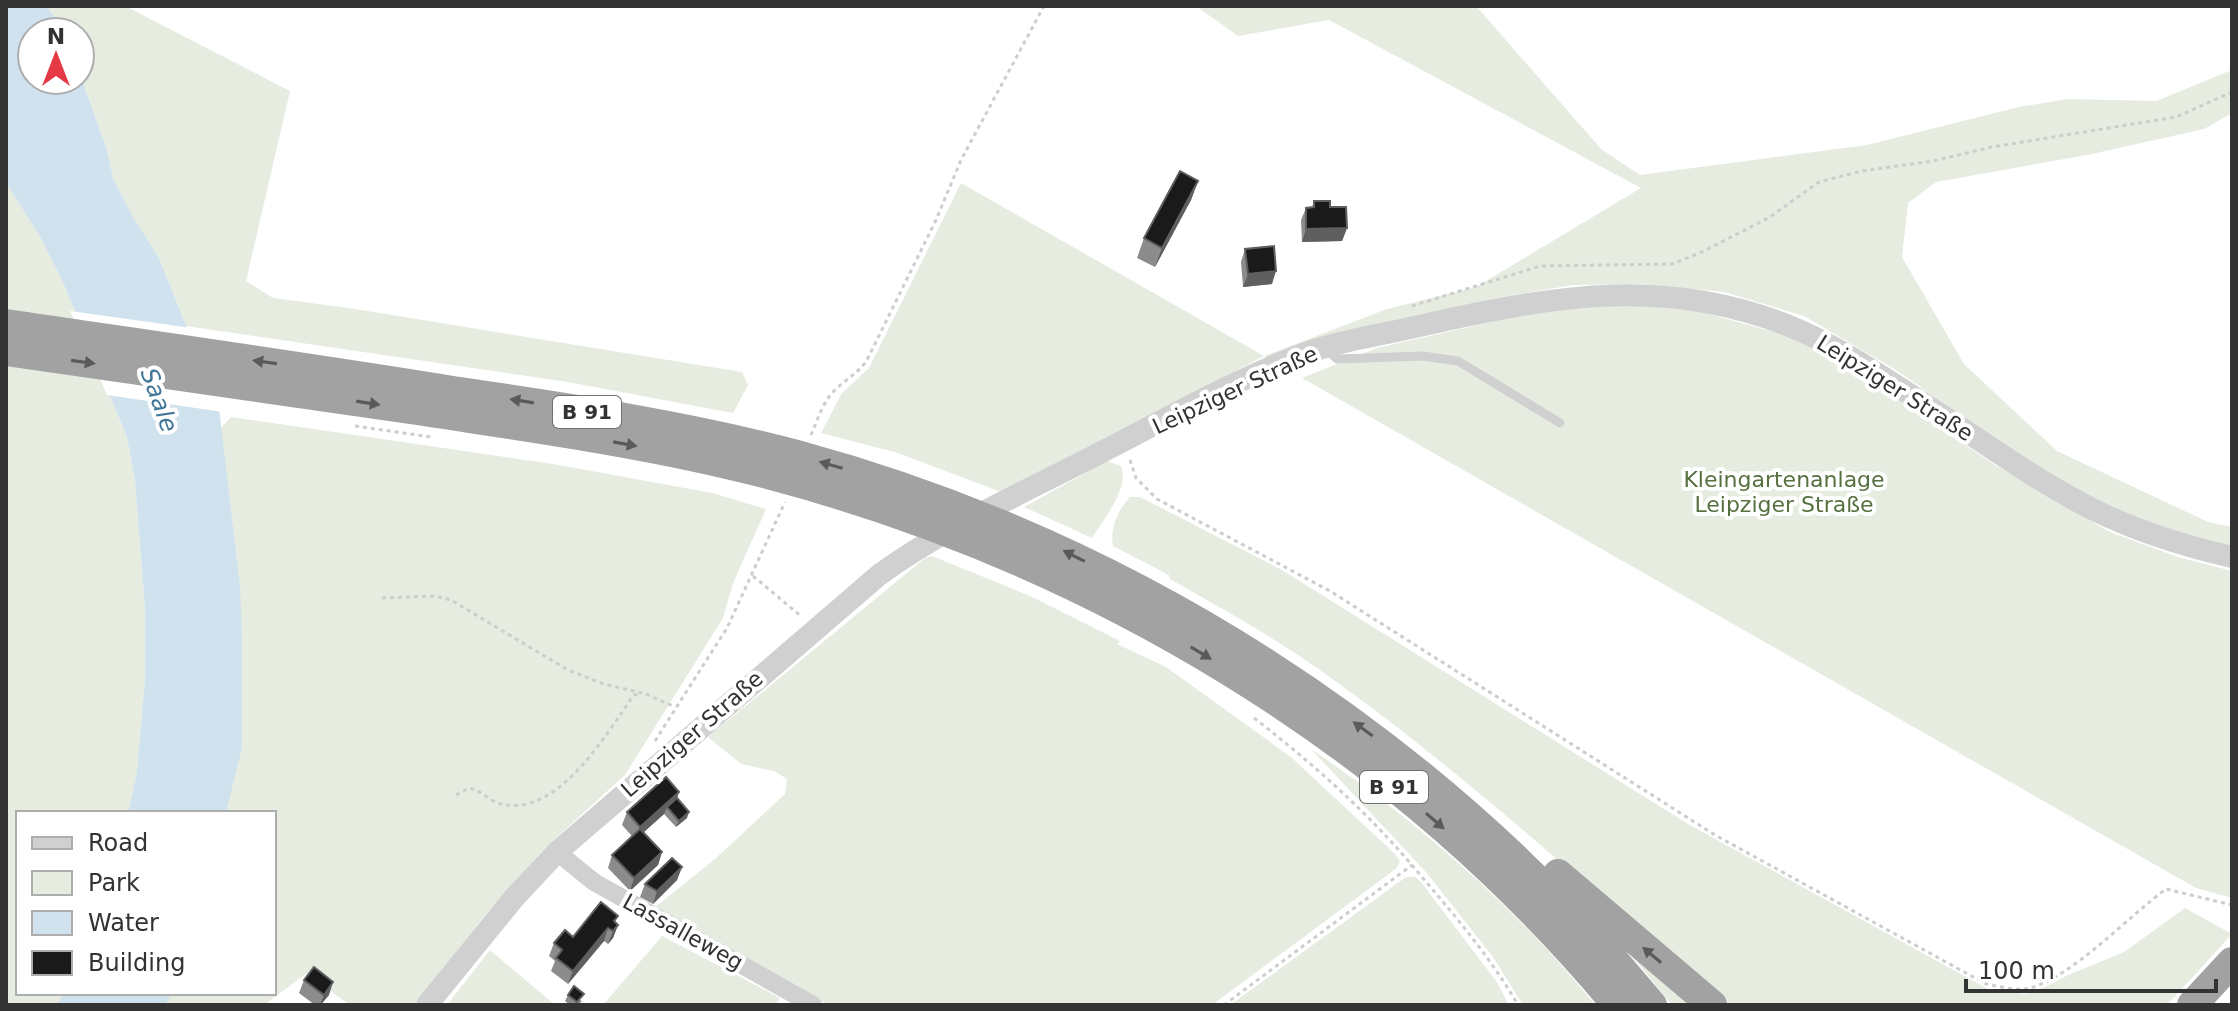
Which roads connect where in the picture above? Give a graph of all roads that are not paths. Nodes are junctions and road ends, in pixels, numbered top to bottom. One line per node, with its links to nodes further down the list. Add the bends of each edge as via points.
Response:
1 (6, 324): 6 (highway, B 91, one-way to 1, via 1048,543 992,519 894,484 739,441 560,407)
2 (1324, 348): 4 (lane, via 1337,359 1423,356 1458,361); 5 (street, Leipziger Straße, via 1581,295 1653,295 1724,305 1832,346 2089,507 2144,532); 8 (street, Leipziger Straße, via 1289,359 921,547 815,628)
3 (6, 351): 6 (highway, B 91, one-way to 6, via 477,419 751,470 962,536)
4 (1560, 423)
5 (2232, 557)
6 (1139, 603): 7 (highway, B 91, one-way to 6, via 1292,678); 12 (highway, B 91, one-way to 12, via 1187,645 1290,709 1383,777 1519,897)
7 (1447, 795): 13 (highway, B 91, via 1583,925); 14 (highway, one-way to 7, via 1478,806)
8 (557, 852): 10 (street, Leipziger Straße); 11 (street, Lassalleweg, via 594,882)
9 (2232, 962): 15 (highway)
10 (427, 1005)
11 (813, 1005)
12 (1617, 1005)
13 (1652, 1005)
14 (1712, 1005)
15 (2192, 1005)

